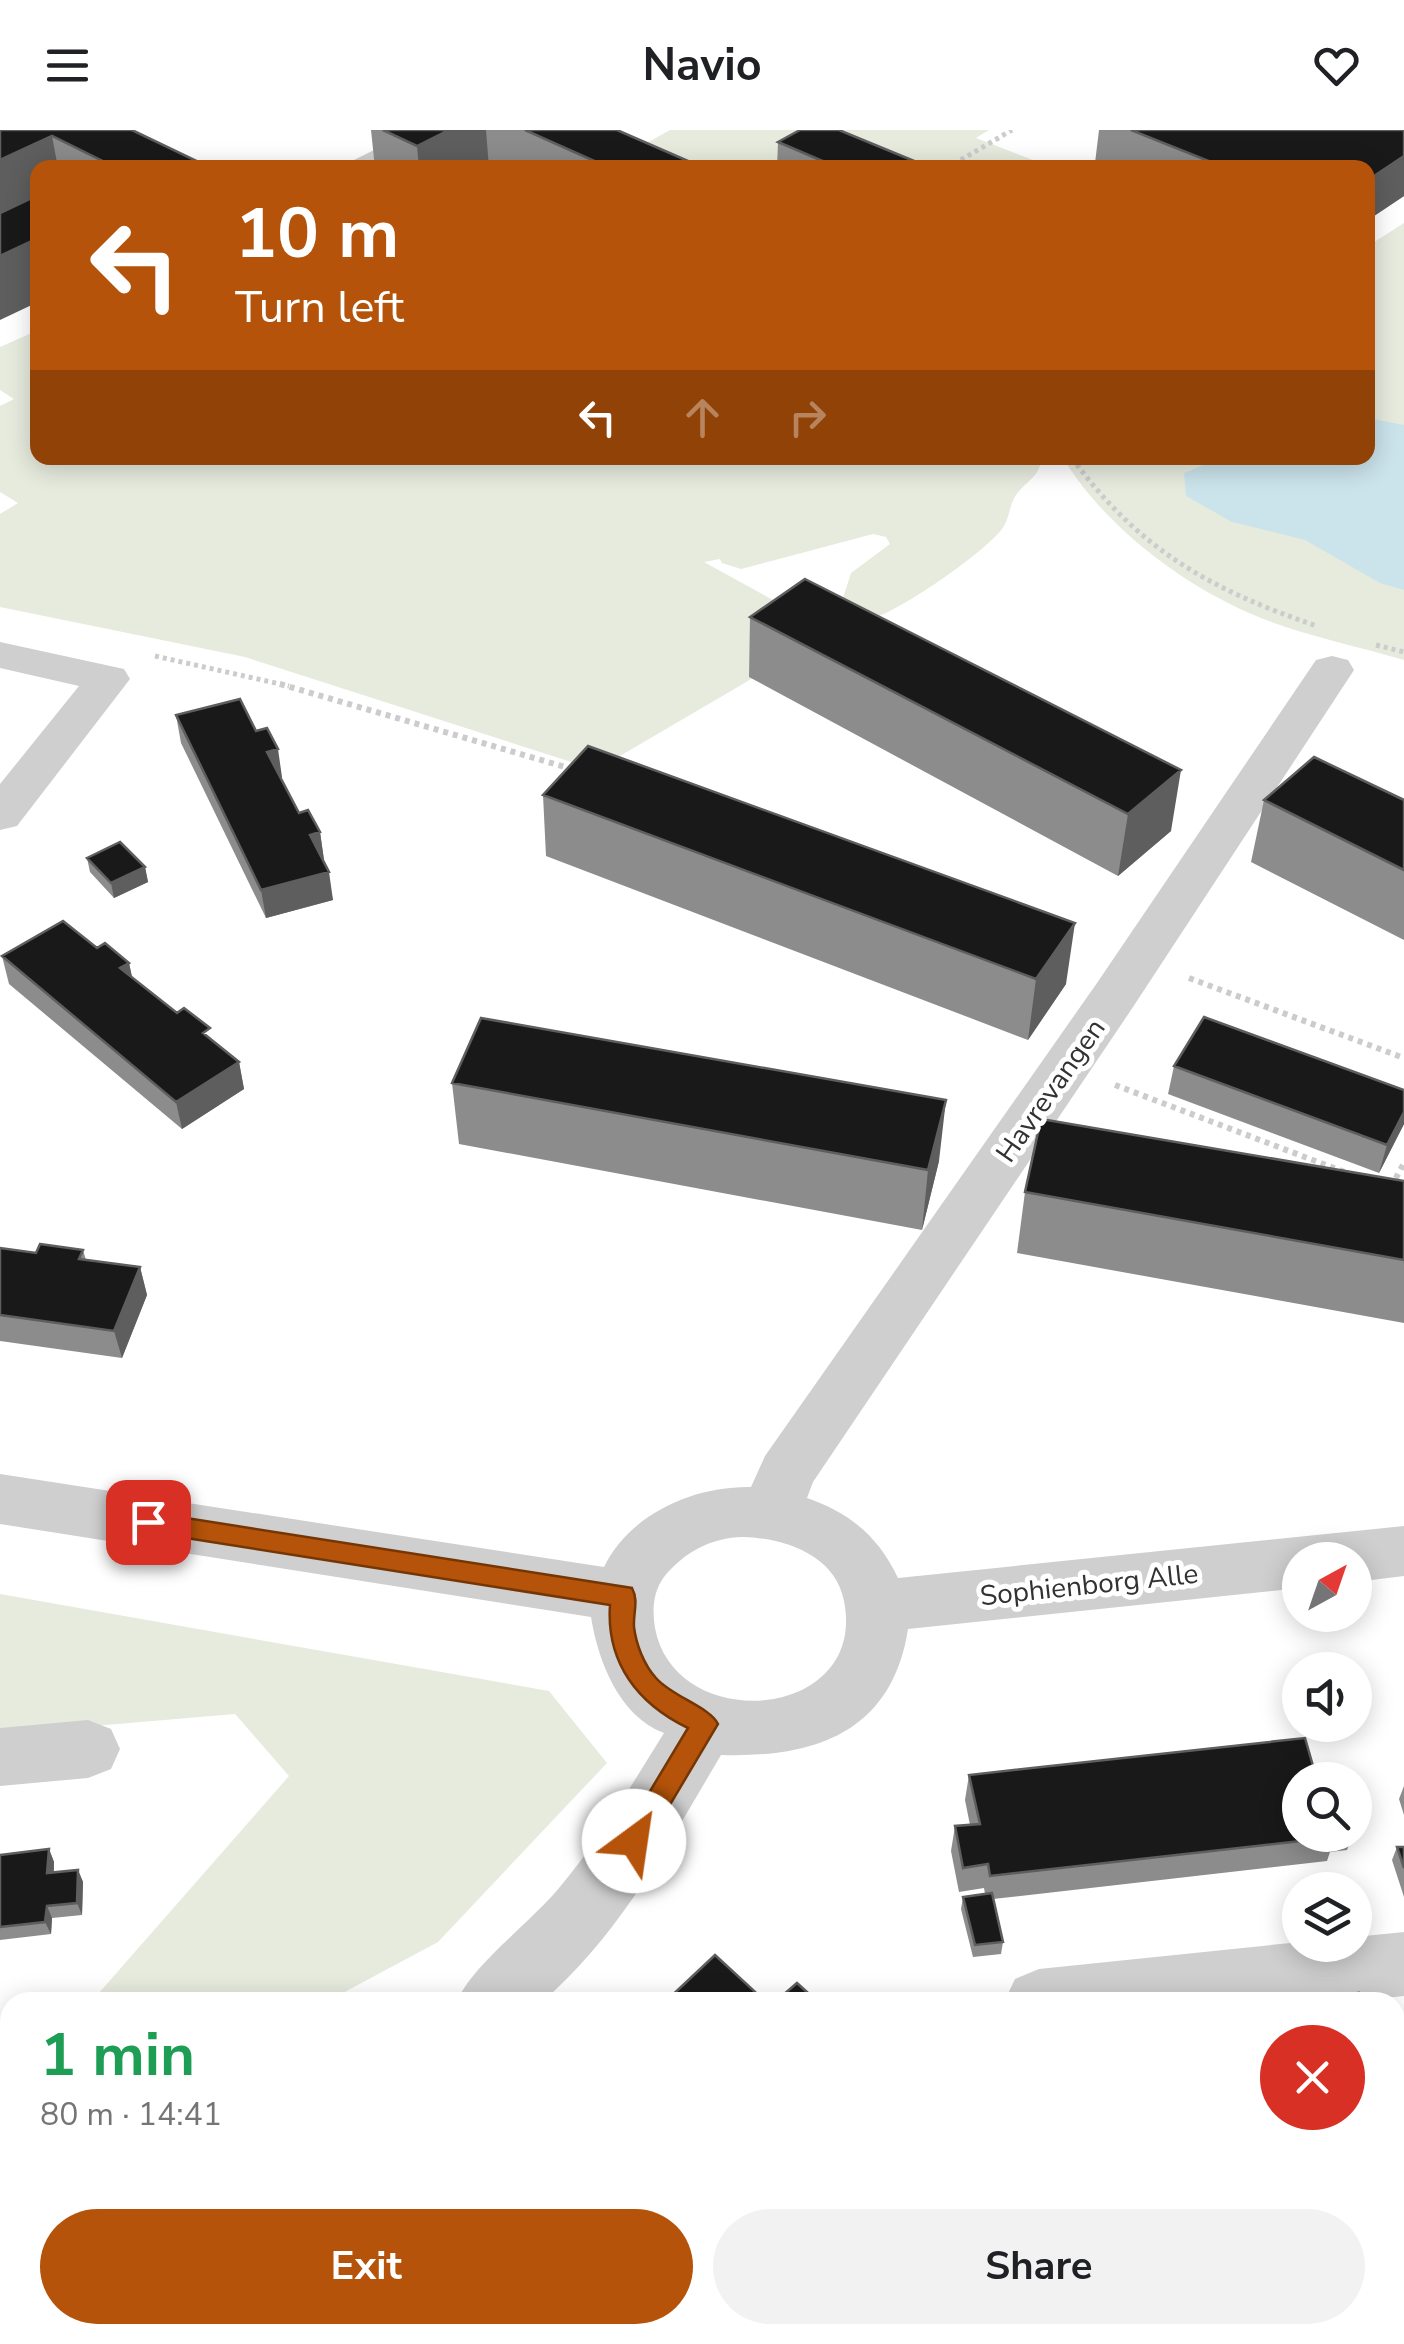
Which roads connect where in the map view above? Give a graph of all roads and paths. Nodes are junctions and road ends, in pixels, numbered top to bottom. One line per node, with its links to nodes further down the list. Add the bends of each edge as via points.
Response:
1 (441, 130): 3 (street)
2 (1012, 130): 4 (path)
3 (380, 160)
4 (961, 160)
5 (1077, 465): 6 (path, via 1100,501 1164,557)
6 (1342, 647): 7 (path); 12 (street, Havrevangen)
7 (1404, 652)
8 (0, 655): 11 (street, via 108,679)
9 (153, 655): 10 (path, via 268,680)
10 (588, 774)
11 (0, 815)
12 (1139, 960): 13 (path); 14 (street, Havrevangen)
13 (1404, 1058)
14 (1066, 1066): 16 (path); 21 (street, Havrevangen, via 786,1474)
15 (1404, 1163): 18 (path)
16 (1354, 1176)
17 (1372, 1182): 18 (path)
18 (1390, 1190): 19 (path)
19 (1384, 1200)
20 (0, 1499): 25 (street)
21 (772, 1512): 25 (street, via 696,1520 663,1538 638,1565); 26 (street, via 810,1524 842,1545 866,1573)
22 (1404, 1551): 23 (street)
23 (1372, 1554)
24 (1282, 1564): 26 (street, Sophienborg Alle)
25 (623, 1596): 27 (street, via 621,1627 646,1686)
26 (878, 1606): 27 (street, via 877,1644 862,1678 833,1707 779,1728)
27 (705, 1724): 31 (street, via 619,1864)
28 (88, 1749): 29 (street)
29 (0, 1757)
30 (1404, 1964): 32 (street)
31 (505, 1992)
32 (1135, 1992)

